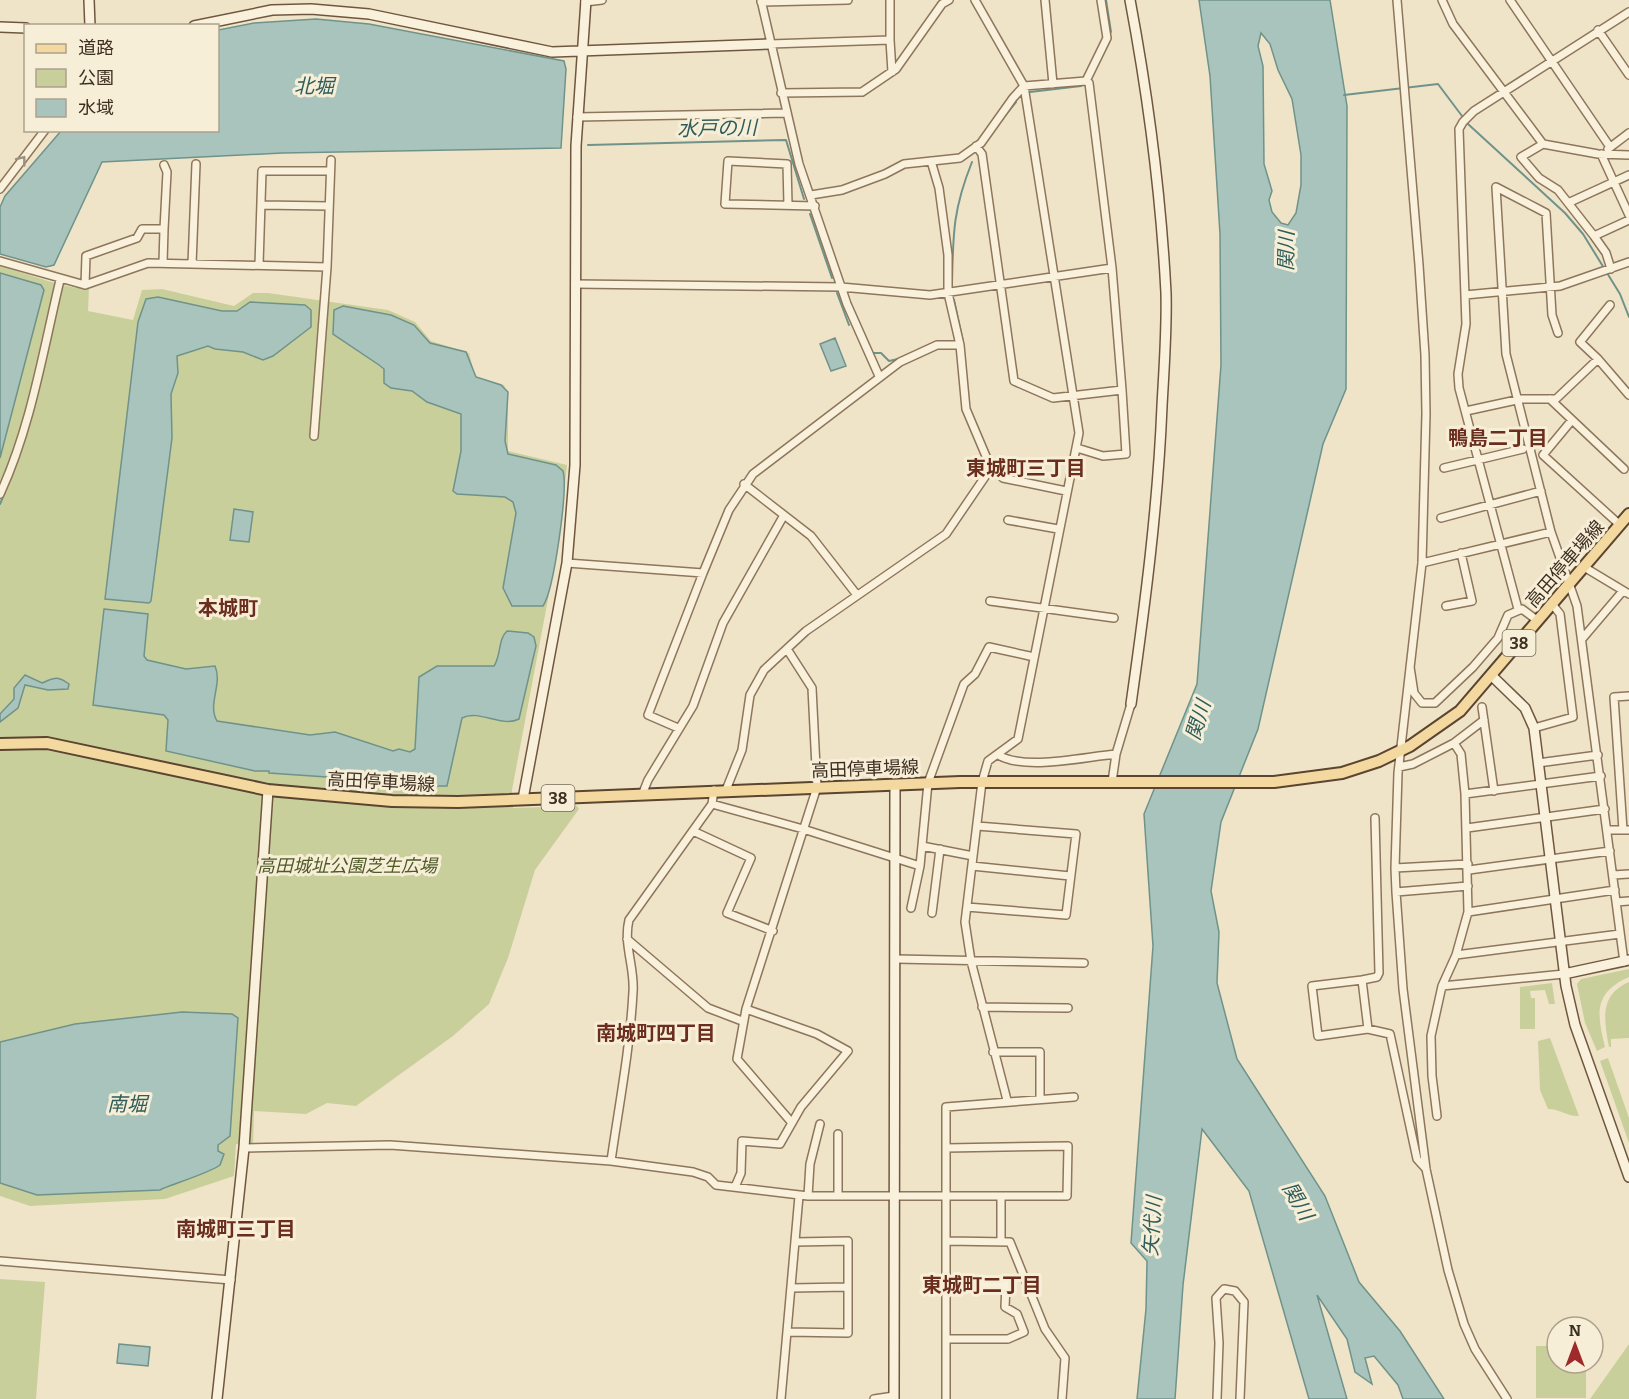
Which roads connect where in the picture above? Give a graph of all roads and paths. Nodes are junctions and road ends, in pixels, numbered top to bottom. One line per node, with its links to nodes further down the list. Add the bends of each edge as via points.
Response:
1 (90, 0): 16 (street)
2 (602, 0): 13 (street)
3 (848, 0): 14 (street)
4 (890, 0): 21 (street)
5 (949, 0): 25 (street, via 942,4)
6 (975, 0): 29 (street)
7 (1045, 0): 28 (street)
8 (1101, 0): 27 (street, via 1107,38)
9 (1130, 0): 130 (street, via 1155,172 1166,293 1157,498)
10 (1397, 0): 111 (street, via 1425,355)
11 (1442, 0): 30 (street, via 1453,24)
12 (1510, 0): 24 (street)
13 (586, 1): 23 (street)
14 (761, 1): 22 (street)
15 (1629, 12): 20 (street)
16 (90, 24)
17 (204, 24): 23 (street, via 272,10 311,9 369,14 552,52)
18 (0, 27): 19 (street)
19 (24, 28)
20 (1599, 30): 24 (street); 26 (street)
21 (890, 40): 22 (street); 25 (street)
22 (770, 44): 23 (street); 31 (street)
23 (581, 52): 33 (street)
24 (1551, 60): 30 (street); 38 (street)
25 (892, 72): 31 (street, via 862,92)
26 (1629, 75)
27 (1086, 81): 28 (street); 65 (street)
28 (1053, 84): 29 (street)
29 (1024, 87): 37 (street); 67 (street)
30 (1504, 92): 36 (street); 76 (street, via 1474,111 1459,129)
31 (781, 93): 32 (street)
32 (786, 113): 33 (street); 49 (street)
33 (577, 117): 69 (street)
34 (43, 132): 48 (street, one-way to 34)
35 (1629, 133): 38 (street)
36 (1543, 144): 39 (street); 50 (street, via 1521,157)
37 (976, 146): 42 (street, via 955,160); 71 (street, via 982,154)
38 (1610, 147): 39 (street)
39 (1601, 154): 40 (street); 47 (street)
40 (1629, 155)
41 (331, 160): 45 (street)
42 (931, 161): 49 (street, via 904,164 842,190); 75 (street, via 939,188 948,255)
43 (165, 165): 57 (street)
44 (196, 165): 62 (street)
45 (330, 171): 51 (street, via 262,171); 53 (street)
46 (1629, 175): 47 (street)
47 (1614, 182): 50 (street); 55 (street)
48 (0, 189)
49 (811, 195): 54 (street)
50 (1568, 203): 58 (street)
51 (261, 205): 53 (street); 63 (street)
52 (788, 205): 52 (street, via 787,164 728,161 725,204); 54 (street)
53 (329, 206): 64 (street)
54 (815, 206): 73 (street)
55 (1629, 215)
56 (1629, 220): 58 (street)
57 (164, 229): 61 (street); 70 (street, via 142,229 137,238 86,256)
58 (1594, 236): 66 (street)
59 (0, 261): 68 (street)
60 (1629, 262): 66 (street)
61 (163, 263): 62 (street); 70 (street, via 148,263)
62 (192, 264): 63 (street)
63 (259, 266): 64 (street)
64 (327, 267): 89 (street)
65 (1112, 268): 67 (street); 82 (street)
66 (1611, 269): 72 (street)
67 (1055, 277): 71 (street); 84 (street)
68 (60, 280): 70 (street); 99 (street, via 26,420)
69 (575, 284): 73 (street); 110 (street, via 575,465)
70 (85, 285)
71 (999, 286): 75 (street); 84 (street, via 1014,381 1053,398)
72 (1549, 286): 74 (street); 74 (street, via 1546,213 1496,187); 78 (street)
73 (841, 287): 75 (street); 81 (street)
74 (1502, 291): 76 (street); 86 (street, via 1506,354)
75 (948, 294): 79 (street)
76 (1465, 295): 87 (street, via 1466,324 1458,374)
77 (1610, 305): 80 (street, via 1580,342)
78 (1558, 333)
79 (960, 345): 81 (street, via 937,345); 93 (street, via 966,409)
80 (1598, 359): 83 (street); 85 (street, via 1556,399)
81 (879, 376): 96 (street)
82 (1122, 390): 84 (street); 90 (street, via 1126,454 1103,456)
83 (1629, 395)
84 (1073, 397): 90 (street, via 1079,433)
85 (1550, 399): 86 (street); 88 (street)
86 (1518, 400): 87 (street); 98 (street)
87 (1466, 411): 92 (street)
88 (1572, 420): 95 (street); 105 (street, via 1543,455)
89 (314, 436)
90 (1077, 448): 97 (street)
91 (1523, 449): 92 (street)
92 (1481, 461): 94 (street); 100 (street)
93 (991, 468): 97 (street, via 1003,478); 116 (street, via 946,534)
94 (1444, 468)
95 (1624, 469)
96 (744, 484): 102 (street); 113 (street)
97 (1066, 491): 106 (street)
98 (1540, 491): 100 (street); 107 (street)
99 (0, 494)
100 (1491, 504): 103 (street); 108 (street)
101 (1629, 514): 105 (main road, 高田停車場線 / 38)
102 (784, 515): 116 (street, via 811,536); 133 (street, via 723,623 693,705)
103 (1441, 518)
104 (1008, 520): 106 (street)
105 (1620, 525): 112 (main road, 高田停車場線 / 38)
106 (1058, 529): 120 (street)
107 (1551, 532): 108 (street); 114 (street)
108 (1501, 543): 109 (street); 121 (street)
109 (1461, 553): 111 (street); 119 (street, via 1472,601)
110 (567, 563): 113 (street); 156 (street)
111 (1422, 563): 127 (street)
112 (1584, 567): 114 (main road, 高田停車場線 / 38); 115 (street)
113 (703, 573): 133 (street, via 648,715)
114 (1567, 584): 118 (main road, 高田停車場線 / 38); 124 (street, via 1577,606)
115 (1626, 593): 124 (street)
116 (857, 595): 125 (street, via 806,631)
117 (990, 601): 120 (street)
118 (1552, 604): 123 (main road, 高田停車場線 / 38); 134 (street, via 1560,614 1573,717)
119 (1446, 606)
120 (1043, 608): 122 (street); 126 (street)
121 (1518, 609): 123 (street); 127 (street, via 1508,615 1502,633 1473,667 1435,703 1419,701)
122 (1114, 618)
123 (1538, 621): 128 (main road, 高田停車場線 / 38)
124 (1582, 639): 140 (street)
125 (788, 649): 149 (street, via 812,688); 152 (street, via 764,670 752,688 742,750)
126 (1034, 657): 138 (street, via 1018,739); 146 (street, via 988,647 975,674 964,684)
127 (1408, 665): 137 (street)
128 (1491, 675): 134 (street, via 1525,708); 137 (main road, 高田停車場線 / 38, via 1460,711)
129 (1629, 696): 165 (street, via 1614,696)
130 (1131, 704): 139 (street)
131 (1482, 707): 132 (street)
132 (1484, 720): 135 (street); 153 (street)
133 (678, 728): 155 (street)
134 (1534, 728): 141 (street)
135 (1454, 743): 142 (street); 154 (street, via 1461,754)
136 (0, 744): 150 (main road, 高田停車場線 / 38, via 47,743)
137 (1397, 752): 142 (street); 145 (main road, 高田停車場線 / 38, via 1342,773 1292,781)
138 (998, 754): 139 (street, via 1010,761 1041,762); 144 (street, via 988,761)
139 (1116, 754): 145 (street)
140 (1598, 754): 141 (street); 143 (street)
141 (1538, 763): 148 (street)
142 (1399, 767): 176 (street)
143 (1601, 776): 148 (street); 158 (street)
144 (982, 782): 145 (main road, 高田停車場線 / 38); 146 (main road, 高田停車場線 / 38); 161 (street)
145 (1116, 782)
146 (928, 783): 147 (main road, 高田停車場線 / 38); 167 (street)
147 (895, 785): 149 (main road, 高田停車場線 / 38); 171 (street)
148 (1540, 786): 153 (street); 159 (street)
149 (817, 787): 152 (main road, 高田停車場線 / 38); 163 (street)
150 (268, 790): 156 (main road, 高田停車場線 / 38, via 392,801); 215 (street)
151 (714, 790): 152 (main road, 高田停車場線 / 38); 155 (main road, 高田停車場線 / 38); 157 (street)
152 (726, 790)
153 (1494, 791): 154 (street)
154 (1465, 794): 162 (street)
155 (642, 795): 156 (main road, 高田停車場線 / 38)
156 (523, 799)
157 (712, 804): 163 (street); 166 (street)
158 (1605, 809): 159 (street); 164 (street)
159 (1544, 817): 162 (street); 172 (street)
160 (1376, 818): 200 (street, via 1379,973)
161 (977, 826): 170 (street); 179 (street, via 1076,834)
162 (1467, 828): 175 (street)
163 (803, 829): 171 (street); 190 (street)
164 (1608, 830): 165 (street); 169 (street)
165 (1626, 830)
166 (693, 831): 190 (street, via 751,858 727,913); 192 (street, via 629,920)
167 (922, 846): 168 (street); 173 (street)
168 (940, 849): 170 (street); 189 (street)
169 (1610, 851): 172 (street); 178 (street)
170 (973, 856): 174 (street)
171 (896, 858): 173 (street); 195 (street)
172 (1550, 859): 175 (street); 183 (street)
173 (920, 866): 187 (street)
174 (972, 866): 179 (street); 186 (street)
175 (1469, 867): 176 (street); 180 (street)
176 (1395, 868): 182 (street)
177 (1629, 874): 178 (street)
178 (1613, 875): 181 (street)
179 (1070, 876): 186 (street, via 1066,915)
180 (1468, 886): 182 (street); 188 (street)
181 (1615, 890): 183 (street); 185 (street)
182 (1396, 892): 218 (street, via 1403,989)
183 (1555, 901): 188 (street); 193 (street)
184 (1629, 901): 185 (street)
185 (1616, 902): 191 (street)
186 (967, 907): 196 (street)
187 (911, 908)
188 (1468, 912): 194 (street)
189 (932, 913)
190 (773, 931): 204 (street)
191 (1620, 934): 193 (street); 197 (street)
192 (627, 939): 205 (street, via 708,1008); 217 (street, via 632,1015)
193 (1561, 943): 194 (street); 199 (street)
194 (1456, 955): 201 (street)
195 (896, 959): 196 (street); 224 (street)
196 (970, 961): 198 (street); 202 (street)
197 (1626, 961): 199 (street)
198 (1084, 963)
199 (1564, 974): 201 (street); 219 (street, via 1575,1025)
200 (1362, 980): 206 (street); 206 (street, via 1311,986 1318,1036)
201 (1442, 986): 211 (street, via 1431,1036)
202 (982, 1007): 203 (street); 207 (street)
203 (1068, 1008)
204 (746, 1009): 205 (street); 212 (street, via 817,1034 848,1051)
205 (742, 1021): 212 (street, via 737,1059)
206 (1368, 1029): 218 (street, via 1390,1034 1417,1159)
207 (993, 1052): 209 (street, via 1040,1052); 210 (street)
208 (1074, 1097): 209 (street)
209 (1040, 1099): 210 (street)
210 (1007, 1100): 216 (street, via 946,1107)
211 (1437, 1116)
212 (792, 1123): 220 (street, via 780,1144 742,1141 741,1173)
213 (820, 1124): 222 (street, via 810,1164)
214 (838, 1134): 223 (street)
215 (244, 1148): 217 (street, via 390,1145); 231 (street)
216 (946, 1148): 225 (street); 226 (street, via 1068,1146 1067,1196)
217 (611, 1161): 220 (street, via 693,1172 717,1185)
218 (1426, 1169): 245 (street, via 1464,1324)
219 (1629, 1177)
220 (735, 1187): 221 (street)
221 (799, 1196): 222 (street); 229 (street)
222 (808, 1196): 223 (street)
223 (838, 1196): 224 (street)
224 (896, 1196): 225 (street); 237 (street)
225 (946, 1196): 226 (street); 227 (street)
226 (1001, 1196): 228 (street)
227 (947, 1241): 228 (street); 232 (street)
228 (1001, 1241): 242 (street, via 1010,1242 1045,1329 1065,1358)
229 (795, 1242): 233 (street, via 848,1241); 234 (street)
230 (0, 1261): 231 (street)
231 (231, 1280): 238 (street)
232 (947, 1285): 236 (street); 236 (street, via 1005,1285 1005,1306 1017,1314 1024,1332 1008,1340)
233 (848, 1287): 234 (street); 235 (street, via 848,1333)
234 (791, 1288): 235 (street)
235 (788, 1332): 239 (street)
236 (947, 1339): 241 (street)
237 (894, 1398): 240 (street)
238 (218, 1399)
239 (782, 1399)
240 (874, 1399)
241 (946, 1399)
242 (1062, 1399)
243 (1217, 1399): 244 (street, via 1216,1298 1224,1289 1235,1291 1244,1302)
244 (1240, 1399)
245 (1507, 1399)

